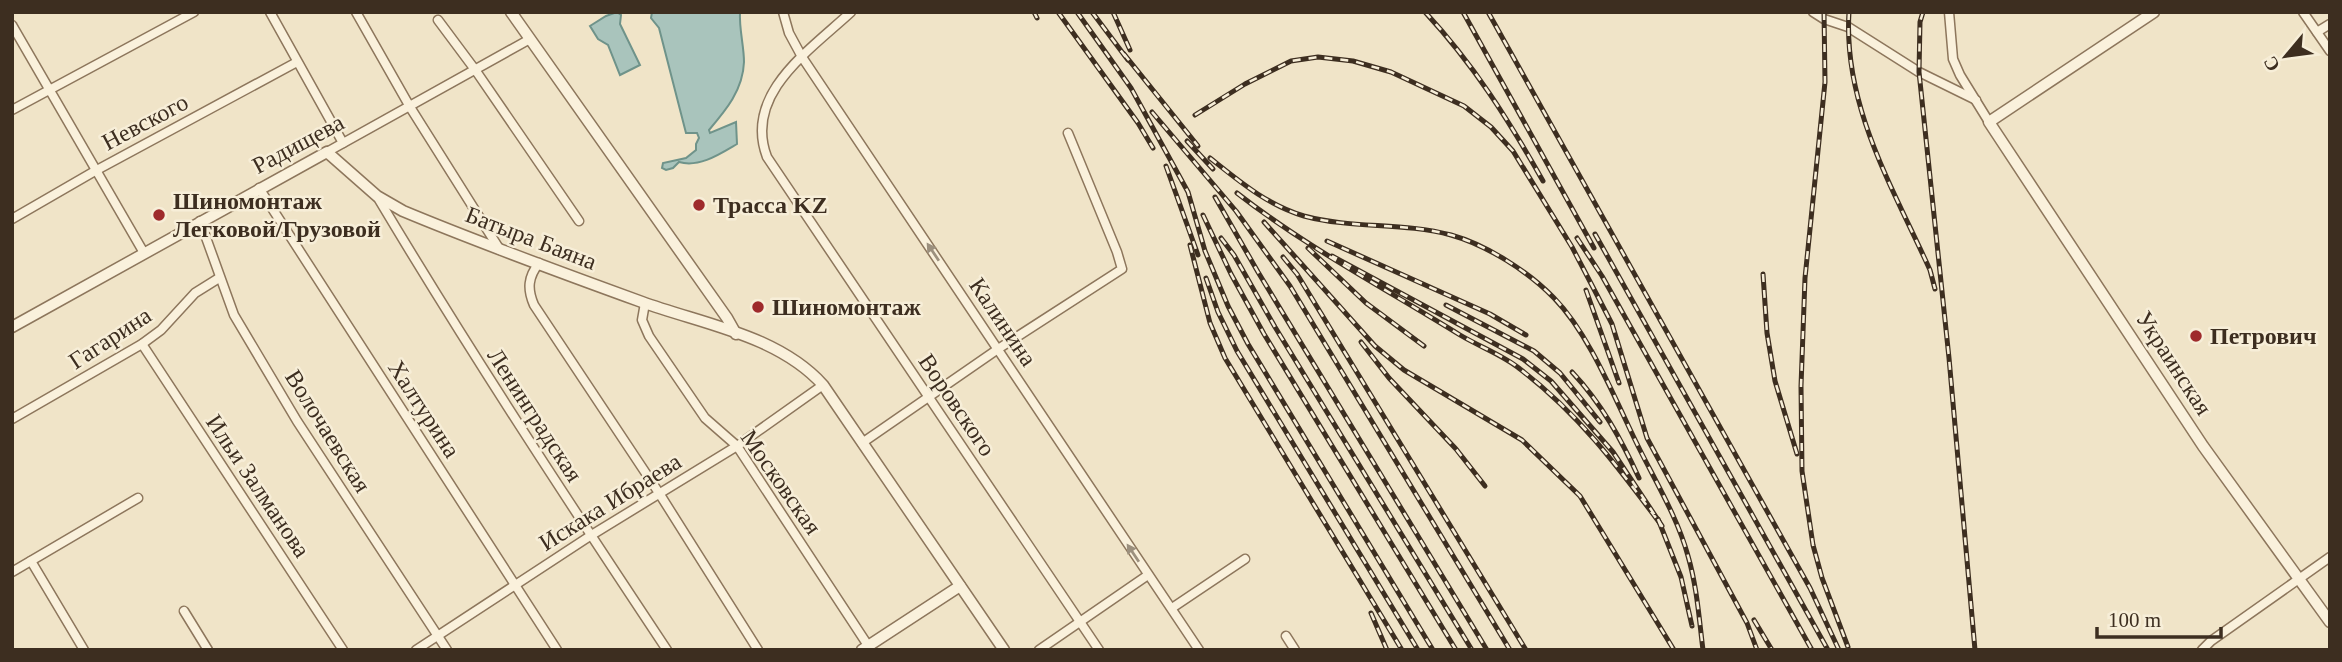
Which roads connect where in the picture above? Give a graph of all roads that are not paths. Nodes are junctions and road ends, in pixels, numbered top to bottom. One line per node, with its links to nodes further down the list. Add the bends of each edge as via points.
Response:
1 (194, 12): 20 (street)
2 (270, 12): 18 (street)
3 (356, 12): 22 (street)
4 (511, 12): 15 (street)
5 (783, 12): 17 (street, Калинина)
6 (851, 12): 17 (street, Воровского)
7 (1813, 12): 21 (street)
8 (1949, 12): 21 (street, via 1953,59)
9 (2154, 12): 24 (street)
10 (2303, 12): 14 (street)
11 (438, 20): 19 (street)
12 (2330, 23): 14 (street)
13 (12, 25): 20 (street)
14 (2317, 32): 16 (street)
15 (530, 39): 19 (street, Радищева); 40 (street)
16 (2330, 51)
17 (802, 57): 42 (street, Калинина, one-way to 17); 44 (street, Воровского, via 771,93 764,113 761,136 767,158)
18 (297, 62): 26 (street); 28 (street, Невского)
19 (476, 71): 22 (street, Радищева); 33 (street)
20 (48, 89): 23 (street); 28 (street)
21 (1976, 100): 24 (street)
22 (410, 107): 26 (street, Радищева); 34 (street)
23 (12, 110)
24 (1989, 122): 56 (street, Украинская, via 2203,446)
25 (1068, 134): 42 (street, via 1122,269)
26 (343, 143): 27 (street, Радищева)
27 (327, 152): 29 (street, Радищева); 30 (street, Батыра Баяна)
28 (95, 171): 31 (street, Невского); 35 (street)
29 (259, 188): 32 (street, Радищева); 57 (street, Халтурина)
30 (377, 196): 34 (street, Батыра Баяна); 50 (street, Ленинградская)
31 (12, 219)
32 (200, 221): 35 (street, Радищева); 37 (street, Волочаевская)
33 (579, 221)
34 (500, 250): 36 (street, Батыра Баяна)
35 (144, 253): 39 (street, Радищева)
36 (539, 263): 38 (street, Батыра Баяна); 48 (street, via 530,278 534,305)
37 (219, 278): 41 (street, Гагарина, via 195,293); 63 (street, Волочаевская, via 234,315 298,421)
38 (645, 303): 40 (street, Батыра Баяна); 47 (street, Московская, via 642,320 649,336 705,418)
39 (12, 327)
40 (736, 334): 43 (street, Батыра Баяна, via 805,366)
41 (142, 344): 45 (street, Гагарина); 68 (street, Ильи Залманова)
42 (998, 349): 44 (street); 55 (street, Калинина, one-way to 42)
43 (823, 385): 46 (street, Батыра Баяна); 47 (street, Искака Ибраева)
44 (929, 397): 46 (street); 61 (street, Воровского)
45 (12, 419)
46 (862, 443): 58 (street, Батыра Баяна)
47 (737, 446): 48 (street, Искака Ибраева); 65 (street, Московская)
48 (659, 493): 50 (street, Искака Ибраева); 73 (street)
49 (138, 498): 53 (street)
50 (590, 536): 57 (street, Искака Ибраева); 72 (street, Ленинградская)
51 (2330, 557): 56 (street)
52 (1245, 559): 59 (street)
53 (31, 561): 54 (street); 66 (street)
54 (12, 572)
55 (1148, 575): 59 (street, Калинина); 61 (street)
56 (2299, 578): 62 (street, Украинская); 79 (street)
57 (515, 586): 63 (street, Искака Ибраева); 71 (street, Халтурина)
58 (960, 586): 65 (street); 74 (street, Батыра Баяна)
59 (1172, 608): 77 (street, Калинина)
60 (184, 611): 67 (street)
61 (1080, 622): 75 (street); 76 (street, Воровского)
62 (2330, 622)
63 (438, 636): 69 (street, Искака Ибраева); 70 (street, Волочаевская)
64 (1286, 636): 78 (street)
65 (867, 648)
66 (84, 650)
67 (208, 650)
68 (343, 650)
69 (416, 650)
70 (447, 650)
71 (557, 650)
72 (667, 650)
73 (758, 650)
74 (1004, 650)
75 (1038, 650)
76 (1099, 650)
77 (1199, 650)
78 (1295, 650)
79 (2202, 650)

